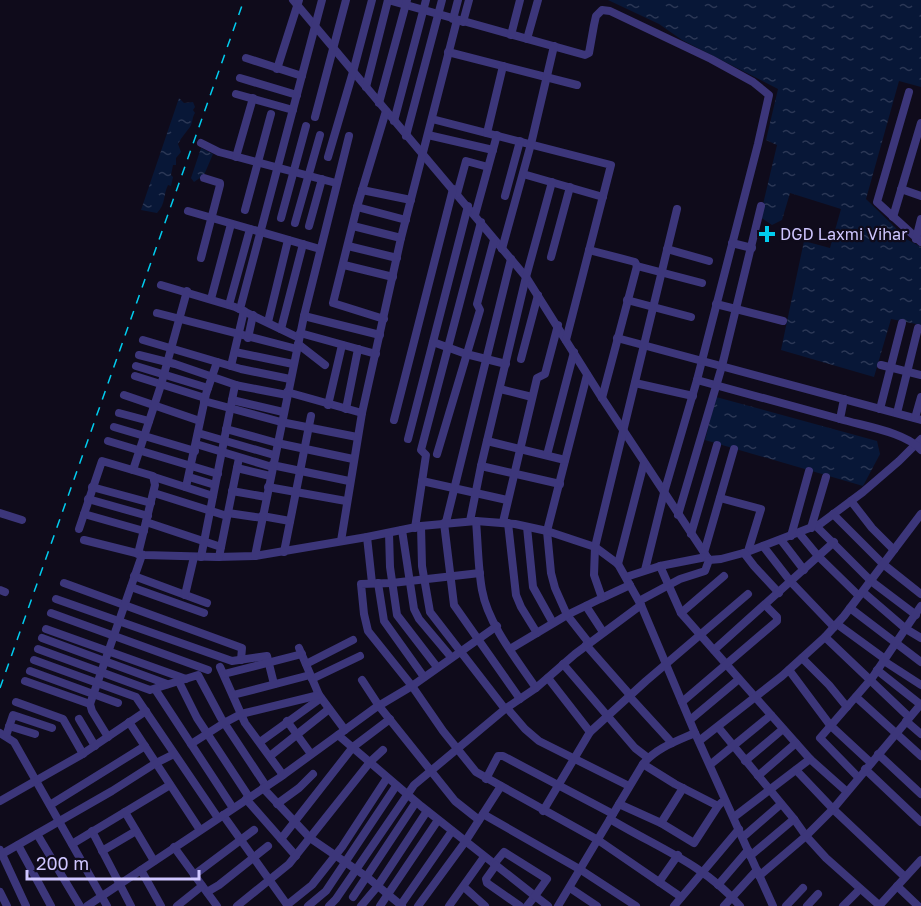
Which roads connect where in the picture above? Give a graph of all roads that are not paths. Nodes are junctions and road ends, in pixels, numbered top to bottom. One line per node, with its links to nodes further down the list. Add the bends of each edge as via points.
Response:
1 (322, 0): 16 (street)
2 (346, 0): 20 (street)
3 (372, 0): 25 (street)
4 (388, 0): 12 (street); 30 (street)
5 (426, 0): 13 (street)
6 (441, 0): 14 (street)
7 (458, 0): 15 (street)
8 (469, 0): 15 (street)
9 (520, 0): 17 (street)
10 (538, 0): 18 (street)
11 (297, 2): 16 (street); 24 (street)
12 (406, 3): 13 (street); 35 (street)
13 (423, 10): 14 (street); 41 (street)
14 (437, 15): 15 (street); 49 (street)
15 (457, 20): 17 (street); 21 (street)
16 (315, 26): 20 (street); 26 (street)
17 (511, 35): 18 (street)
18 (528, 39): 19 (street)
19 (554, 46): 28 (street); 98 (street, via 588,55 596,16 602,10 610,11 711,59 768,94)
20 (334, 49): 25 (street); 39 (street)
21 (448, 52): 23 (street); 40 (street)
22 (246, 58): 24 (street)
23 (503, 66): 28 (street); 44 (street)
24 (278, 69): 26 (street)
25 (354, 72): 30 (street); 56 (street)
26 (302, 76): 33 (street)
27 (240, 78): 33 (street)
28 (547, 78): 29 (street); 52 (street)
29 (577, 85)
30 (366, 87): 35 (street)
31 (909, 92): 82 (street, via 877,202)
32 (236, 94): 34 (street)
33 (297, 95): 36 (street)
34 (253, 98): 36 (street); 55 (street)
35 (379, 103): 37 (street)
36 (293, 110): 59 (street)
37 (386, 111): 41 (street); 69 (street)
38 (271, 114): 57 (street)
39 (315, 117)
40 (432, 118): 44 (street); 46 (street)
41 (394, 121): 49 (street)
42 (921, 123): 68 (street)
43 (306, 126): 60 (street)
44 (487, 133): 47 (street)
45 (320, 135): 62 (street)
46 (428, 135): 53 (street); 54 (street)
47 (497, 135): 50 (street); 53 (street)
48 (349, 136): 66 (street)
49 (406, 136): 54 (street)
50 (520, 141): 52 (street); 71 (street)
51 (201, 143): 55 (street)
52 (531, 144): 61 (street); 73 (street, via 611,164)
53 (493, 150): 58 (street)
54 (423, 156): 70 (street); 74 (street)
55 (236, 157): 57 (street)
56 (328, 158)
57 (258, 163): 59 (street); 79 (street)
58 (488, 167): 70 (street, via 466,160); 81 (street)
59 (278, 168): 60 (street); 93 (street)
60 (293, 172): 62 (street); 84 (street)
61 (523, 174): 65 (street); 103 (street)
62 (309, 176): 64 (street); 88 (street)
63 (204, 178): 83 (street, via 220,183)
64 (322, 179): 66 (street); 90 (street)
65 (552, 182): 67 (street); 115 (street)
66 (336, 183): 102 (street)
67 (570, 187): 73 (street); 106 (street)
68 (901, 189): 72 (street); 82 (street)
69 (362, 190): 74 (street); 77 (street)
70 (455, 192): 75 (street); 206 (street)
71 (505, 196)
72 (921, 196)
73 (603, 197): 105 (street)
74 (411, 200): 86 (street)
75 (468, 206): 81 (street); 146 (street)
76 (761, 206): 101 (street)
77 (357, 207): 86 (street); 91 (street)
78 (677, 209): 104 (street)
79 (245, 210)
80 (188, 211): 83 (street)
81 (475, 215): 87 (street)
82 (892, 217): 97 (street)
83 (212, 218): 89 (street); 107 (street)
84 (281, 218)
85 (921, 219): 97 (street)
86 (406, 220): 94 (street)
87 (481, 222): 96 (street); 149 (street)
88 (295, 223)
89 (231, 224): 92 (street); 120 (street)
90 (309, 226)
91 (352, 226): 94 (street); 100 (street)
92 (250, 229): 93 (street); 123 (street)
93 (260, 232): 95 (street); 125 (street)
94 (401, 238): 108 (street)
95 (288, 240): 99 (street); 134 (street)
96 (494, 240): 103 (street); 155 (street, via 477,304 480,310)
97 (918, 241)
98 (732, 243): 101 (street); 122 (street)
99 (303, 244): 102 (street); 138 (street)
100 (348, 246): 108 (street); 111 (street)
101 (752, 248): 126 (street)
102 (320, 249): 129 (street)
103 (502, 249): 109 (street)
104 (667, 249): 110 (street); 113 (street)
105 (589, 250): 112 (street, via 636,262); 144 (street)
106 (551, 257)
107 (201, 258)
108 (397, 258): 114 (street)
109 (511, 259): 115 (street); 157 (street)
110 (709, 261)
111 (344, 265): 114 (street); 132 (street, via 333,304)
112 (637, 266): 113 (street); 121 (street)
113 (661, 273): 116 (street); 124 (street)
114 (393, 277): 132 (street)
115 (526, 277): 119 (street); 163 (street)
116 (702, 283)
117 (161, 285): 118 (street)
118 (187, 291): 120 (street); 131 (street)
119 (538, 295): 136 (street); 158 (street)
120 (211, 299): 123 (street)
121 (627, 300): 124 (street); 142 (street)
122 (716, 304): 126 (street); 159 (street)
123 (229, 305): 125 (street)
124 (653, 307): 130 (street); 148 (street)
125 (242, 310): 128 (street); 140 (street)
126 (736, 310): 133 (street); 168 (street)
127 (157, 313): 131 (street)
128 (253, 315): 134 (street); 141 (street)
129 (304, 316): 139 (street); 145 (street)
130 (691, 317)
131 (179, 319): 140 (street); 150 (street)
132 (384, 319): 139 (street)
133 (783, 321)
134 (268, 322): 138 (street)
135 (902, 323): 169 (street)
136 (558, 325): 144 (street); 187 (street, via 545,374 537,378)
137 (918, 328): 170 (street)
138 (281, 329): 145 (street)
139 (380, 335): 154 (street)
140 (238, 336): 141 (street); 152 (street)
141 (248, 338): 145 (street)
142 (617, 338): 148 (street); 189 (street)
143 (143, 340): 150 (street)
144 (566, 340): 153 (street)
145 (298, 341): 147 (street); 162 (street); 167 (street)
146 (433, 342): 149 (street); 216 (street)
147 (342, 345): 151 (street); 194 (street)
148 (644, 345): 159 (street); 178 (street)
149 (448, 348): 155 (street); 249 (street, via 421,450 426,455)
150 (171, 349): 160 (street); 161 (street)
151 (358, 349): 154 (street); 195 (street)
152 (235, 352): 162 (street); 166 (street)
153 (574, 352): 172 (street); 231 (street)
154 (376, 354): 200 (street)
155 (466, 354): 157 (street); 229 (street)
156 (139, 355): 161 (street)
157 (486, 359): 163 (street); 255 (street)
158 (521, 359)
159 (702, 361): 168 (street); 177 (street)
160 (217, 362): 166 (street); 175 (street)
161 (167, 363): 171 (street); 175 (street)
162 (293, 364): 176 (street)
163 (506, 364): 183 (street)
164 (881, 365): 169 (street)
165 (136, 366): 171 (street)
166 (231, 366): 176 (street)
167 (325, 366)
168 (722, 366): 181 (street); 190 (street)
169 (891, 368): 170 (street); 196 (street)
170 (907, 371): 173 (street); 201 (street)
171 (164, 374): 179 (street); 182 (street)
172 (587, 375): 189 (street); 234 (street)
173 (921, 375)
174 (135, 376): 179 (street)
175 (212, 376): 180 (street); 182 (street)
176 (290, 379): 184 (street)
177 (697, 380): 181 (street); 186 (street)
178 (635, 383): 186 (street); 212 (street)
179 (161, 385): 191 (street); 193 (street)
180 (236, 385): 184 (street); 192 (street)
181 (716, 385): 203 (street); 275 (street)
182 (208, 388): 191 (street)
183 (500, 388): 187 (street); 219 (street)
184 (287, 394): 194 (street); 198 (street)
185 (124, 396): 193 (street)
186 (693, 396): 260 (street)
187 (532, 397): 224 (street)
188 (921, 397): 204 (street)
189 (602, 398): 212 (street)
190 (844, 399): 196 (street); 203 (street)
191 (205, 400): 197 (street); 205 (street)
192 (232, 400): 197 (street); 198 (street)
193 (155, 404): 205 (street); 207 (street)
194 (328, 405): 195 (street)
195 (346, 409): 200 (street)
196 (880, 409): 201 (street)
197 (230, 410): 208 (street); 211 (street)
198 (283, 412): 208 (street)
199 (119, 413): 207 (street)
200 (362, 413): 215 (street)
201 (897, 413): 204 (street)
202 (311, 416): 210 (street)
203 (840, 419): 221 (street)
204 (918, 419)
205 (200, 420): 213 (street)
206 (394, 420)
207 (149, 422): 214 (street)
208 (281, 423): 210 (street); 220 (street)
209 (114, 427): 214 (street)
210 (309, 428): 215 (street); 225 (street)
211 (226, 429): 218 (street); 220 (street)
212 (623, 430): 235 (street); 300 (street)
213 (198, 433): 218 (street); 223 (street)
214 (144, 436): 223 (street); 227 (street)
215 (357, 437): 233 (street)
216 (408, 440)
217 (108, 441): 227 (street)
218 (225, 441): 228 (street); 230 (street)
219 (488, 441): 224 (street); 237 (street)
220 (277, 443): 225 (street); 230 (street)
221 (919, 444): 267 (street)
222 (717, 445): 290 (street)
223 (195, 448): 228 (street); 236 (street)
224 (519, 448): 231 (street); 244 (street)
225 (305, 449): 233 (street); 241 (street)
226 (734, 449): 263 (street)
227 (139, 450): 236 (street); 240 (street)
228 (222, 453): 232 (street); 243 (street)
229 (437, 454)
230 (274, 455): 239 (street)
231 (547, 455): 234 (street)
232 (239, 458): 238 (street); 239 (street)
233 (353, 459): 248 (street)
234 (565, 460): 250 (street)
235 (644, 462): 260 (street); 310 (street)
236 (191, 466): 243 (street); 246 (street)
237 (481, 466): 244 (street); 259 (street)
238 (237, 468): 239 (street); 256 (street)
239 (272, 469): 241 (street); 254 (street)
240 (133, 470): 245 (street); 252 (street, via 102,461)
241 (300, 471): 248 (street); 257 (street)
242 (809, 471): 291 (street)
243 (218, 474): 251 (street)
244 (513, 474): 250 (street); 265 (street)
245 (154, 477): 253 (street); 258 (street)
246 (189, 477): 251 (street); 253 (street)
247 (826, 477): 285 (street)
248 (349, 481): 266 (street)
249 (422, 481): 255 (street); 283 (street)
250 (560, 484): 288 (street)
251 (215, 485): 261 (street)
252 (92, 487): 264 (street); 268 (street)
253 (186, 487): 261 (street)
254 (268, 487): 257 (street); 262 (street)
255 (455, 488): 259 (street); 281 (street)
256 (232, 492): 262 (street); 272 (street)
257 (296, 492): 266 (street); 278 (street)
258 (154, 493): 268 (street); 269 (street)
259 (475, 493): 265 (street); 279 (street)
260 (664, 493): 275 (street); 313 (street)
261 (213, 496): 269 (street)
262 (266, 497): 276 (street)
263 (720, 498): 301 (street, via 761,509); 309 (street)
264 (88, 499): 271 (street); 280 (street)
265 (507, 500): 282 (street)
266 (346, 501): 296 (street)
267 (851, 501): 273 (street); 302 (street)
268 (151, 503): 280 (street)
269 (210, 510): 272 (street); 295 (street)
270 (0, 513): 277 (street)
271 (84, 514): 280 (street); 286 (street)
272 (227, 514): 276 (street); 299 (street)
273 (833, 514): 285 (street); 311 (street)
274 (921, 514): 302 (street)
275 (678, 515): 290 (street)
276 (262, 517): 278 (street); 305 (street)
277 (22, 520)
278 (290, 521): 303 (street)
279 (473, 521): 281 (street); 282 (street); 315 (street)
280 (146, 523): 295 (street); 304 (street)
281 (445, 523): 283 (street); 317 (street)
282 (505, 523): 284 (street); 355 (street, via 516,594)
283 (418, 526): 287 (street); 319 (street)
284 (527, 526): 288 (street); 349 (street, via 533,587)
285 (814, 527): 291 (street); 297 (street)
286 (80, 529)
287 (402, 530): 289 (street); 320 (street)
288 (547, 531): 300 (street); 346 (street, via 551,573)
289 (388, 533): 292 (street); 325 (street)
290 (691, 534): 309 (street)
291 (795, 535): 294 (street); 306 (street)
292 (367, 537): 296 (street); 324 (street)
293 (84, 540): 304 (street)
294 (781, 540): 298 (street); 314 (street)
295 (204, 541): 299 (street); 307 (street)
296 (340, 541): 303 (street)
297 (834, 542): 306 (street); 322 (street)
298 (763, 546): 301 (street); 323 (street)
299 (220, 547): 308 (street)
300 (595, 547): 310 (street); 334 (street, via 594,575)
301 (746, 550): 309 (street, via 722,559); 329 (street)
302 (894, 550): 311 (street)
303 (284, 552): 305 (street)
304 (140, 555): 307 (street); 316 (street)
305 (255, 556): 308 (street)
306 (819, 556): 314 (street); 331 (street)
307 (197, 557): 308 (street); 333 (street)
308 (219, 557)
309 (706, 557): 312 (street); 327 (street, via 705,571)
310 (618, 564): 321 (street)
311 (883, 564): 322 (street); 332 (street)
312 (660, 566): 313 (street); 327 (street)
313 (645, 570): 321 (street)
314 (804, 570): 323 (street)
315 (480, 573): 317 (street); 351 (street, via 486,604)
316 (134, 576): 328 (street); 333 (street)
317 (449, 576): 319 (street); 360 (street, via 454,605)
318 (724, 576): 345 (street)
319 (424, 579): 320 (street); 369 (street, via 430,612)
320 (410, 581): 325 (street); 371 (street, via 419,619)
321 (628, 581): 334 (street); 337 (street)
322 (871, 581): 331 (street); 347 (street)
323 (791, 582): 329 (street); 350 (street)
324 (375, 583): 325 (street); 390 (street, via 384,621); 401 (street, via 360,585 368,631)
325 (392, 583): 383 (street, via 398,616)
326 (64, 584): 339 (street)
327 (668, 586): 337 (street); 345 (street)
328 (131, 587): 339 (street); 344 (street)
329 (779, 593): 338 (street)
330 (748, 594): 356 (street)
331 (861, 594): 342 (street); 353 (street)
332 (921, 594)
333 (185, 595): 336 (street)
334 (602, 598): 340 (street)
335 (56, 599): 348 (street)
336 (207, 603)
337 (640, 603): 354 (street); 381 (street)
338 (765, 605): 368 (street); 382 (street, via 777,621)
339 (124, 606): 348 (street); 374 (street, via 242,648)
340 (586, 606): 346 (street); 354 (street)
341 (921, 606): 347 (street)
342 (850, 608): 350 (street); 364 (street)
343 (51, 613): 357 (street)
344 (204, 613)
345 (681, 613): 356 (street)
346 (567, 615): 349 (street); 363 (street)
347 (916, 615): 353 (street)
348 (119, 620): 357 (street); 374 (street, via 232,661)
349 (553, 623): 355 (street)
350 (835, 625): 358 (street); 375 (street)
351 (497, 626): 360 (street); 366 (street)
352 (46, 628): 367 (street)
353 (906, 628): 361 (street); 364 (street)
354 (603, 632): 363 (street)
355 (537, 633): 366 (street)
356 (700, 635): 368 (street); 381 (street)
357 (114, 636): 367 (street); 384 (street)
358 (825, 637): 372 (street); 394 (street)
359 (42, 638): 376 (street)
360 (478, 638): 369 (street); 410 (street)
361 (921, 638)
362 (353, 640): 379 (street)
363 (587, 644): 380 (street); 406 (street)
364 (895, 644): 375 (street); 377 (street)
365 (38, 649): 388 (street)
366 (510, 649): 402 (street)
367 (109, 650): 376 (street); 392 (street)
368 (714, 650): 382 (street)
369 (459, 651): 371 (street); 418 (street)
370 (360, 657): 389 (street)
371 (450, 657): 383 (street)
372 (802, 658): 385 (street); 417 (street)
373 (34, 660): 397 (street)
374 (241, 660): 378 (street, via 267,656)
375 (884, 660): 386 (street); 400 (street)
376 (105, 662): 388 (street); 398 (street)
377 (921, 662)
378 (268, 663): 379 (street, via 301,651); 399 (street); 405 (street, via 222,671)
379 (306, 664): 389 (street)
380 (563, 664): 391 (street); 423 (street)
381 (666, 664): 406 (street); 412 (street)
382 (727, 665): 393 (street); 412 (street)
383 (436, 668): 390 (street)
384 (208, 670)
385 (789, 670): 409 (street); 431 (street)
386 (877, 670): 394 (street); 415 (street)
387 (30, 671): 404 (street)
388 (101, 672): 397 (street); 403 (street)
389 (311, 677): 399 (street); 407 (street)
390 (424, 677): 401 (street)
391 (548, 678): 402 (street); 437 (street)
392 (182, 679): 398 (street); 430 (street, via 198,676); 439 (street, via 197,718)
393 (739, 679): 409 (street); 427 (street)
394 (871, 679): 408 (street); 425 (street)
395 (362, 680): 416 (street)
396 (25, 681): 414 (street)
397 (97, 683): 404 (street); 420 (street, via 136,697)
398 (167, 684): 403 (street)
399 (274, 684): 405 (street)
400 (921, 685)
401 (412, 686): 416 (street); 454 (street)
402 (536, 688): 410 (street)
403 (155, 689): 449 (street)
404 (94, 694): 413 (street); 414 (street)
405 (233, 695): 421 (street)
406 (630, 695): 423 (street); 447 (street)
407 (320, 696): 419 (street); 421 (street); 428 (street)
408 (856, 697): 417 (street); 438 (street)
409 (755, 698): 422 (street); 433 (street)
410 (520, 699): 418 (street)
411 (16, 702): 456 (street, via 63,719)
412 (682, 702): 427 (street)
413 (117, 703)
414 (90, 704): 444 (street)
415 (921, 704): 425 (street)
416 (379, 706): 426 (street); 436 (street)
417 (847, 707): 431 (street)
418 (506, 708): 454 (street); 462 (street, via 533,736)
419 (329, 709): 436 (street); 443 (street)
420 (146, 711): 429 (street); 457 (street)
421 (241, 714): 430 (street); 446 (street)
422 (771, 715): 435 (street); 453 (street)
423 (607, 716): 437 (street); 464 (street)
424 (79, 719): 450 (street)
425 (908, 719): 438 (street); 440 (street)
426 (390, 720): 452 (street); 470 (street)
427 (690, 720): 445 (street)
428 (287, 721): 443 (street); 446 (street)
429 (129, 722): 444 (street); 451 (street)
430 (224, 723): 439 (street); 484 (street)
431 (830, 725): 469 (street); 475 (street, via 820,741)
432 (9, 726): 434 (street, via 13,715); 441 (street); 442 (street)
433 (718, 727): 445 (street); 453 (street)
434 (52, 728)
435 (783, 729): 448 (street); 465 (street)
436 (341, 732): 452 (street); 458 (street)
437 (590, 732): 462 (street)
438 (897, 732): 459 (street); 461 (street)
439 (208, 734): 449 (street); 490 (street)
440 (921, 734)
441 (3, 735): 478 (street, via 14,742)
442 (35, 735)
443 (297, 735): 458 (street); 460 (street)
444 (108, 737): 450 (street)
445 (697, 737): 447 (street); 468 (street)
446 (260, 742): 460 (street)
447 (672, 743): 464 (street)
448 (796, 743): 463 (street); 474 (street)
449 (191, 744): 499 (street)
450 (95, 746): 456 (street)
451 (145, 746): 467 (street); 497 (street)
452 (352, 747): 466 (street); 512 (street)
453 (734, 747): 465 (street); 468 (street)
454 (457, 748): 470 (street); 477 (street)
455 (384, 750): 466 (street)
456 (83, 754): 478 (street)
457 (174, 754): 467 (street); 504 (street)
458 (311, 754): 473 (street)
459 (878, 754): 469 (street); 488 (street)
460 (270, 756): 473 (street)
461 (921, 756)
462 (573, 759): 482 (street); 483 (street)
463 (810, 759): 471 (street); 487 (street)
464 (646, 761): 483 (street); 485 (street)
465 (745, 761): 474 (street)
466 (370, 762): 476 (street); 522 (street)
467 (156, 763): 479 (street); 510 (street)
468 (711, 764): 491 (street)
469 (868, 766): 475 (street); 511 (street)
470 (431, 770): 489 (street); 505 (street, via 456,801)
471 (796, 770): 486 (street); 500 (street)
472 (313, 774): 494 (street)
473 (283, 775): 484 (street)
474 (758, 776): 486 (street)
475 (858, 777): 487 (street)
476 (387, 778): 480 (street); 534 (street)
477 (486, 779): 481 (street); 482 (street, via 500,756)
478 (36, 780): 492 (street); 497 (street)
479 (170, 785): 503 (street); 514 (street)
480 (396, 786): 489 (street); 541 (street)
481 (501, 786): 502 (street); 505 (street)
482 (557, 786): 502 (street); 506 (street)
483 (629, 786): 495 (street)
484 (265, 787): 490 (street); 494 (street)
485 (683, 788): 498 (street); 513 (street)
486 (770, 790): 496 (street); 507 (street)
487 (846, 791): 500 (street)
488 (921, 794)
489 (407, 795): 493 (street); 544 (street)
490 (248, 798): 499 (street); 523 (street)
491 (726, 800): 498 (street); 507 (street)
492 (0, 801)
493 (416, 802): 501 (street); 549 (street)
494 (277, 804): 512 (street)
495 (619, 804): 506 (street); 513 (street)
496 (781, 804): 508 (street); 519 (street)
497 (50, 805): 510 (street)
498 (718, 806): 513 (street, via 695,843)
499 (233, 808): 504 (street)
500 (833, 809): 521 (street); 550 (street)
501 (427, 811): 509 (street); 556 (street)
502 (543, 811): 525 (street)
503 (124, 812): 515 (street); 516 (street)
504 (220, 817): 514 (street); 524 (street)
505 (481, 817): 526 (street); 545 (street)
506 (611, 817): 525 (street); 535 (street)
507 (734, 817): 519 (street)
508 (794, 819): 521 (street); 533 (street)
509 (438, 820): 518 (street); 564 (street)
510 (59, 822): 520 (street); 527 (street)
511 (921, 822)
512 (294, 824): 522 (street); 523 (street)
513 (661, 824)
514 (200, 830): 530 (street)
515 (92, 831): 527 (street); 531 (street)
516 (136, 831): 531 (street); 540 (street)
517 (254, 831): 524 (street)
518 (452, 831): 526 (street); 586 (street)
519 (741, 833): 533 (street); 546 (street)
520 (37, 834): 528 (street); 575 (street)
521 (806, 836): 547 (street); 561 (street)
522 (310, 838): 534 (street); 536 (street)
523 (281, 839): 536 (street)
524 (240, 840): 537 (street); 548 (street)
525 (598, 840): 545 (street); 552 (street)
526 (465, 842): 538 (street); 587 (street)
527 (72, 844): 565 (street)
528 (18, 845): 532 (street); 574 (street)
529 (268, 846): 537 (street)
530 (174, 847): 540 (street); 548 (street)
531 (102, 851): 553 (street)
532 (1, 852): 573 (street)
533 (749, 853): 547 (street); 554 (street)
534 (335, 855): 541 (street); 581 (street, via 311,887)
535 (678, 855): 546 (street); 552 (street)
536 (296, 856): 551 (street)
537 (253, 857): 551 (street); 560 (street, via 219,885)
538 (484, 857): 542 (street); 557 (street)
539 (921, 860): 550 (street)
540 (154, 861): 543 (street)
541 (345, 862): 544 (street); 582 (street, via 325,893)
542 (495, 865): 566 (street); 566 (street, via 504,852 547,879); 590 (street, via 487,883)
543 (141, 870): 553 (street); 579 (street)
544 (356, 870): 549 (street); 583 (street)
545 (581, 870): 558 (street); 595 (street)
546 (702, 871): 554 (street); 568 (street)
547 (758, 873): 569 (street); 599 (street)
548 (194, 875): 560 (street)
549 (367, 877): 556 (street); 567 (street)
550 (905, 877): 555 (street)
551 (268, 881): 571 (street); 581 (street)
552 (659, 882): 568 (street)
553 (119, 884): 565 (street); 578 (street)
554 (718, 885): 569 (street)
555 (897, 886): 603 (street); 604 (street)
556 (377, 887): 564 (street); 584 (street)
557 (464, 887): 588 (street); 589 (street)
558 (570, 888): 593 (street); 594 (street)
559 (803, 888): 600 (street)
560 (204, 889): 570 (street); 580 (street)
561 (860, 889): 602 (street); 603 (street)
562 (0, 892): 572 (street)
563 (818, 894): 601 (street)
564 (388, 895): 585 (street); 586 (street)
565 (102, 896): 576 (street); 577 (street)
566 (536, 896): 591 (street); 592 (street)
567 (353, 897)
568 (681, 897): 596 (street)
569 (732, 897): 597 (street); 598 (street)
570 (182, 904)
571 (240, 905)
572 (7, 906)
573 (26, 906)
574 (51, 906)
575 (80, 906)
576 (87, 906)
577 (107, 906)
578 (131, 906)
579 (161, 906)
580 (216, 906)
581 (288, 906)
582 (308, 906)
583 (329, 906)
584 (361, 906)
585 (380, 906)
586 (401, 906)
587 (418, 906)
588 (451, 906)
589 (484, 906)
590 (520, 906)
591 (527, 906)
592 (548, 906)
593 (558, 906)
594 (597, 906)
595 (636, 906)
596 (674, 906)
597 (724, 906)
598 (740, 906)
599 (773, 906)
600 (786, 906)
601 (807, 906)
602 (843, 906)
603 (879, 906)
604 (918, 906)

